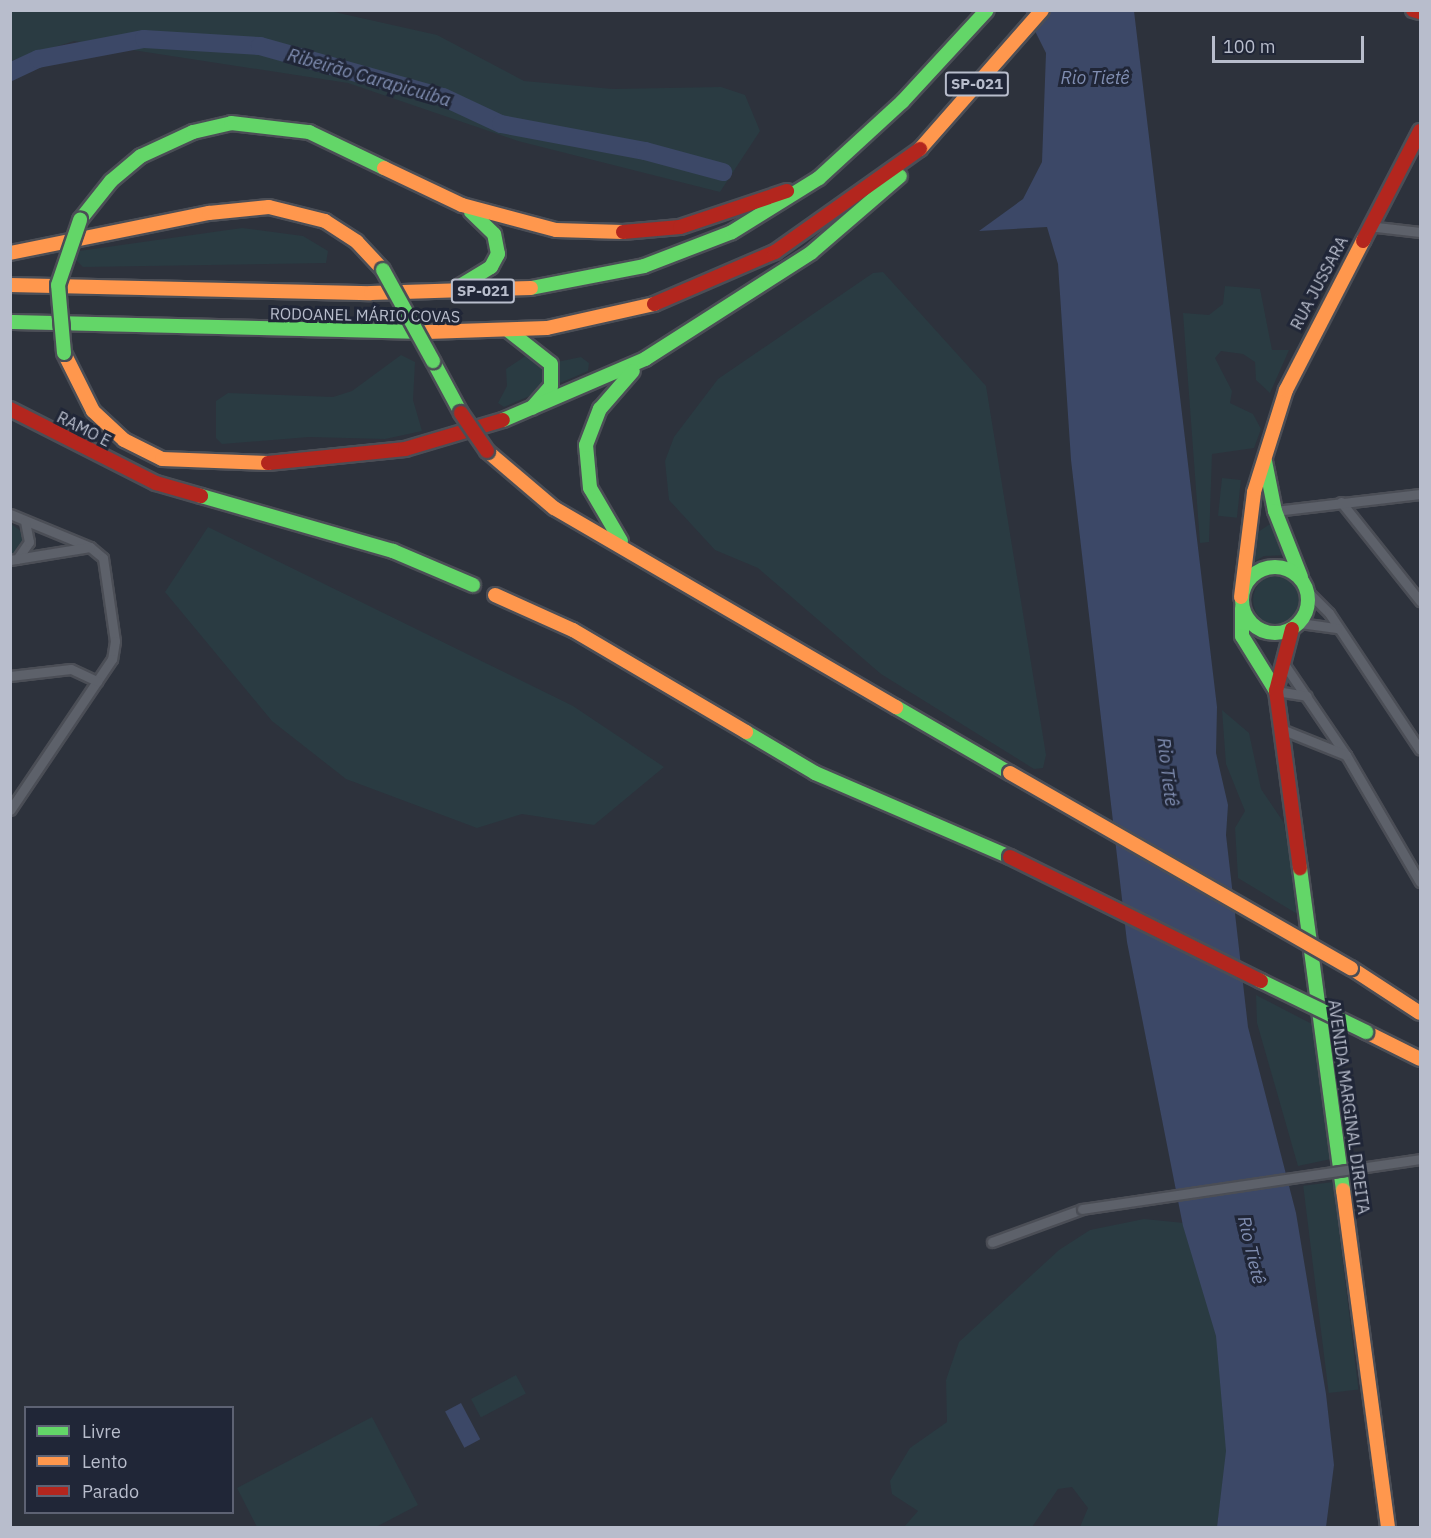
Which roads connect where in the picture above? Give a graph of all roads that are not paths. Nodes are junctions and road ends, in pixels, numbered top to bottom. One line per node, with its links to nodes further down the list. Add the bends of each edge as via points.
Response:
1 (987, 10): 6 (main road, RODOANEL MÁRIO COVAS / SP-021, via 902,102)
2 (1042, 10): 7 (main road, RODOANEL MÁRIO COVAS / SP-021)
3 (1413, 10): 4 (main road)
4 (1420, 12)
5 (1420, 131): 9 (main road, RUA JUSSARA)
6 (819, 178): 8 (main road, via 720,216 639,232 556,231); 13 (main road, RODOANEL MÁRIO COVAS / SP-021, via 732,232 644,266 519,290)
7 (880, 189): 15 (main road, RODOANEL MÁRIO COVAS / SP-021, via 784,247 700,287 593,320); 16 (main road, via 812,252)
8 (462, 206): 13 (main road, via 490,229 498,254 491,267); 18 (main road, bridge, via 309,132 231,123 193,132 141,156 111,181 80,220 58,285 64,353 82,393 108,426 143,451 182,464 342,459 433,443)
9 (1368, 226): 10 (street); 19 (main road, RUA JUSSARA, via 1297,362)
10 (1420, 232)
11 (10, 254): 27 (main road, bridge, via 209,213 269,207 325,221 357,242 383,270 460,413 487,451 537,497)
12 (10, 285): 13 (main road, RODOANEL MÁRIO COVAS / SP-021)
13 (450, 291)
14 (10, 322): 15 (main road, RODOANEL MÁRIO COVAS / SP-021)
15 (509, 331): 18 (main road, via 536,347 551,364 551,386)
16 (645, 358): 18 (main road); 27 (main road, via 600,409 586,446 590,488)
17 (10, 409): 31 (main road, RAMO E, via 142,477 393,551)
18 (525, 414)
19 (1265, 459): 22 (main road, RUA JUSSARA); 25 (main road, RUA JUSSARA)
20 (1420, 494): 21 (street)
21 (1341, 502): 22 (street); 30 (street)
22 (1275, 511): 25 (main road); 32 (main road, RUA JUSSARA)
23 (10, 514): 24 (street)
24 (25, 521): 26 (street); 28 (street, via 29,542)
25 (1250, 522): 34 (main road, RUA JUSSARA)
26 (90, 547): 28 (street); 40 (street, via 106,567 115,641 112,659)
27 (628, 549): 48 (main road, bridge)
28 (14, 560)
29 (1420, 583): 30 (street)
30 (1409, 584): 35 (street)
31 (473, 585)
32 (1305, 585): 34 (main road, via 1283,567 1260,569); 36 (main road); 37 (street)
33 (495, 595): 51 (main road, bridge, via 573,630 815,773 1010,856)
34 (1242, 601): 36 (main road, via 1261,631); 41 (main road, AVENIDA MARGINAL DIREITA, via 1242,636)
35 (1420, 601)
36 (1296, 626): 37 (street); 38 (main road, AVENIDA MARGINAL DIREITA)
37 (1336, 628): 44 (street)
38 (1281, 660): 41 (main road, AVENIDA MARGINAL DIREITA); 42 (street)
39 (10, 676): 40 (street, via 71,669)
40 (97, 681): 46 (street)
41 (1276, 691): 42 (street); 43 (main road, AVENIDA MARGINAL DIREITA)
42 (1307, 696): 45 (street)
43 (1281, 729): 45 (street); 54 (main road, AVENIDA MARGINAL DIREITA)
44 (1420, 748)
45 (1346, 755): 47 (street)
46 (10, 810)
47 (1420, 882)
48 (1357, 971): 49 (main road); 50 (main road)
49 (1420, 999)
50 (1420, 1013)
51 (1414, 1055)
52 (1420, 1159): 53 (street, bridge, via 1082,1209)
53 (992, 1242)
54 (1388, 1527)

